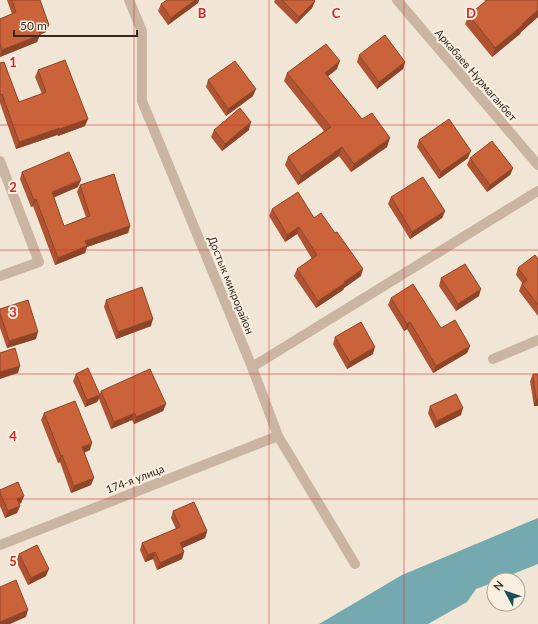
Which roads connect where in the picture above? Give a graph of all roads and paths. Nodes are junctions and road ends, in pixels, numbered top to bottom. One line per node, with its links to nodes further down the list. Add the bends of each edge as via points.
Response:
1 (129, 0): 9 (street, Достык микрорайон, via 142,30 142,102)
2 (397, 0): 4 (street, Аркабаев Нурмаганбет)
3 (0, 161): 6 (street, via 39,262)
4 (538, 165)
5 (538, 191): 9 (street)
6 (0, 276)
7 (538, 340): 8 (street)
8 (493, 359)
9 (252, 367): 10 (street, Достык микрорайон)
10 (278, 436): 11 (street, 174-я улица); 12 (street, Достык микрорайон)
11 (0, 545)
12 (355, 564)

